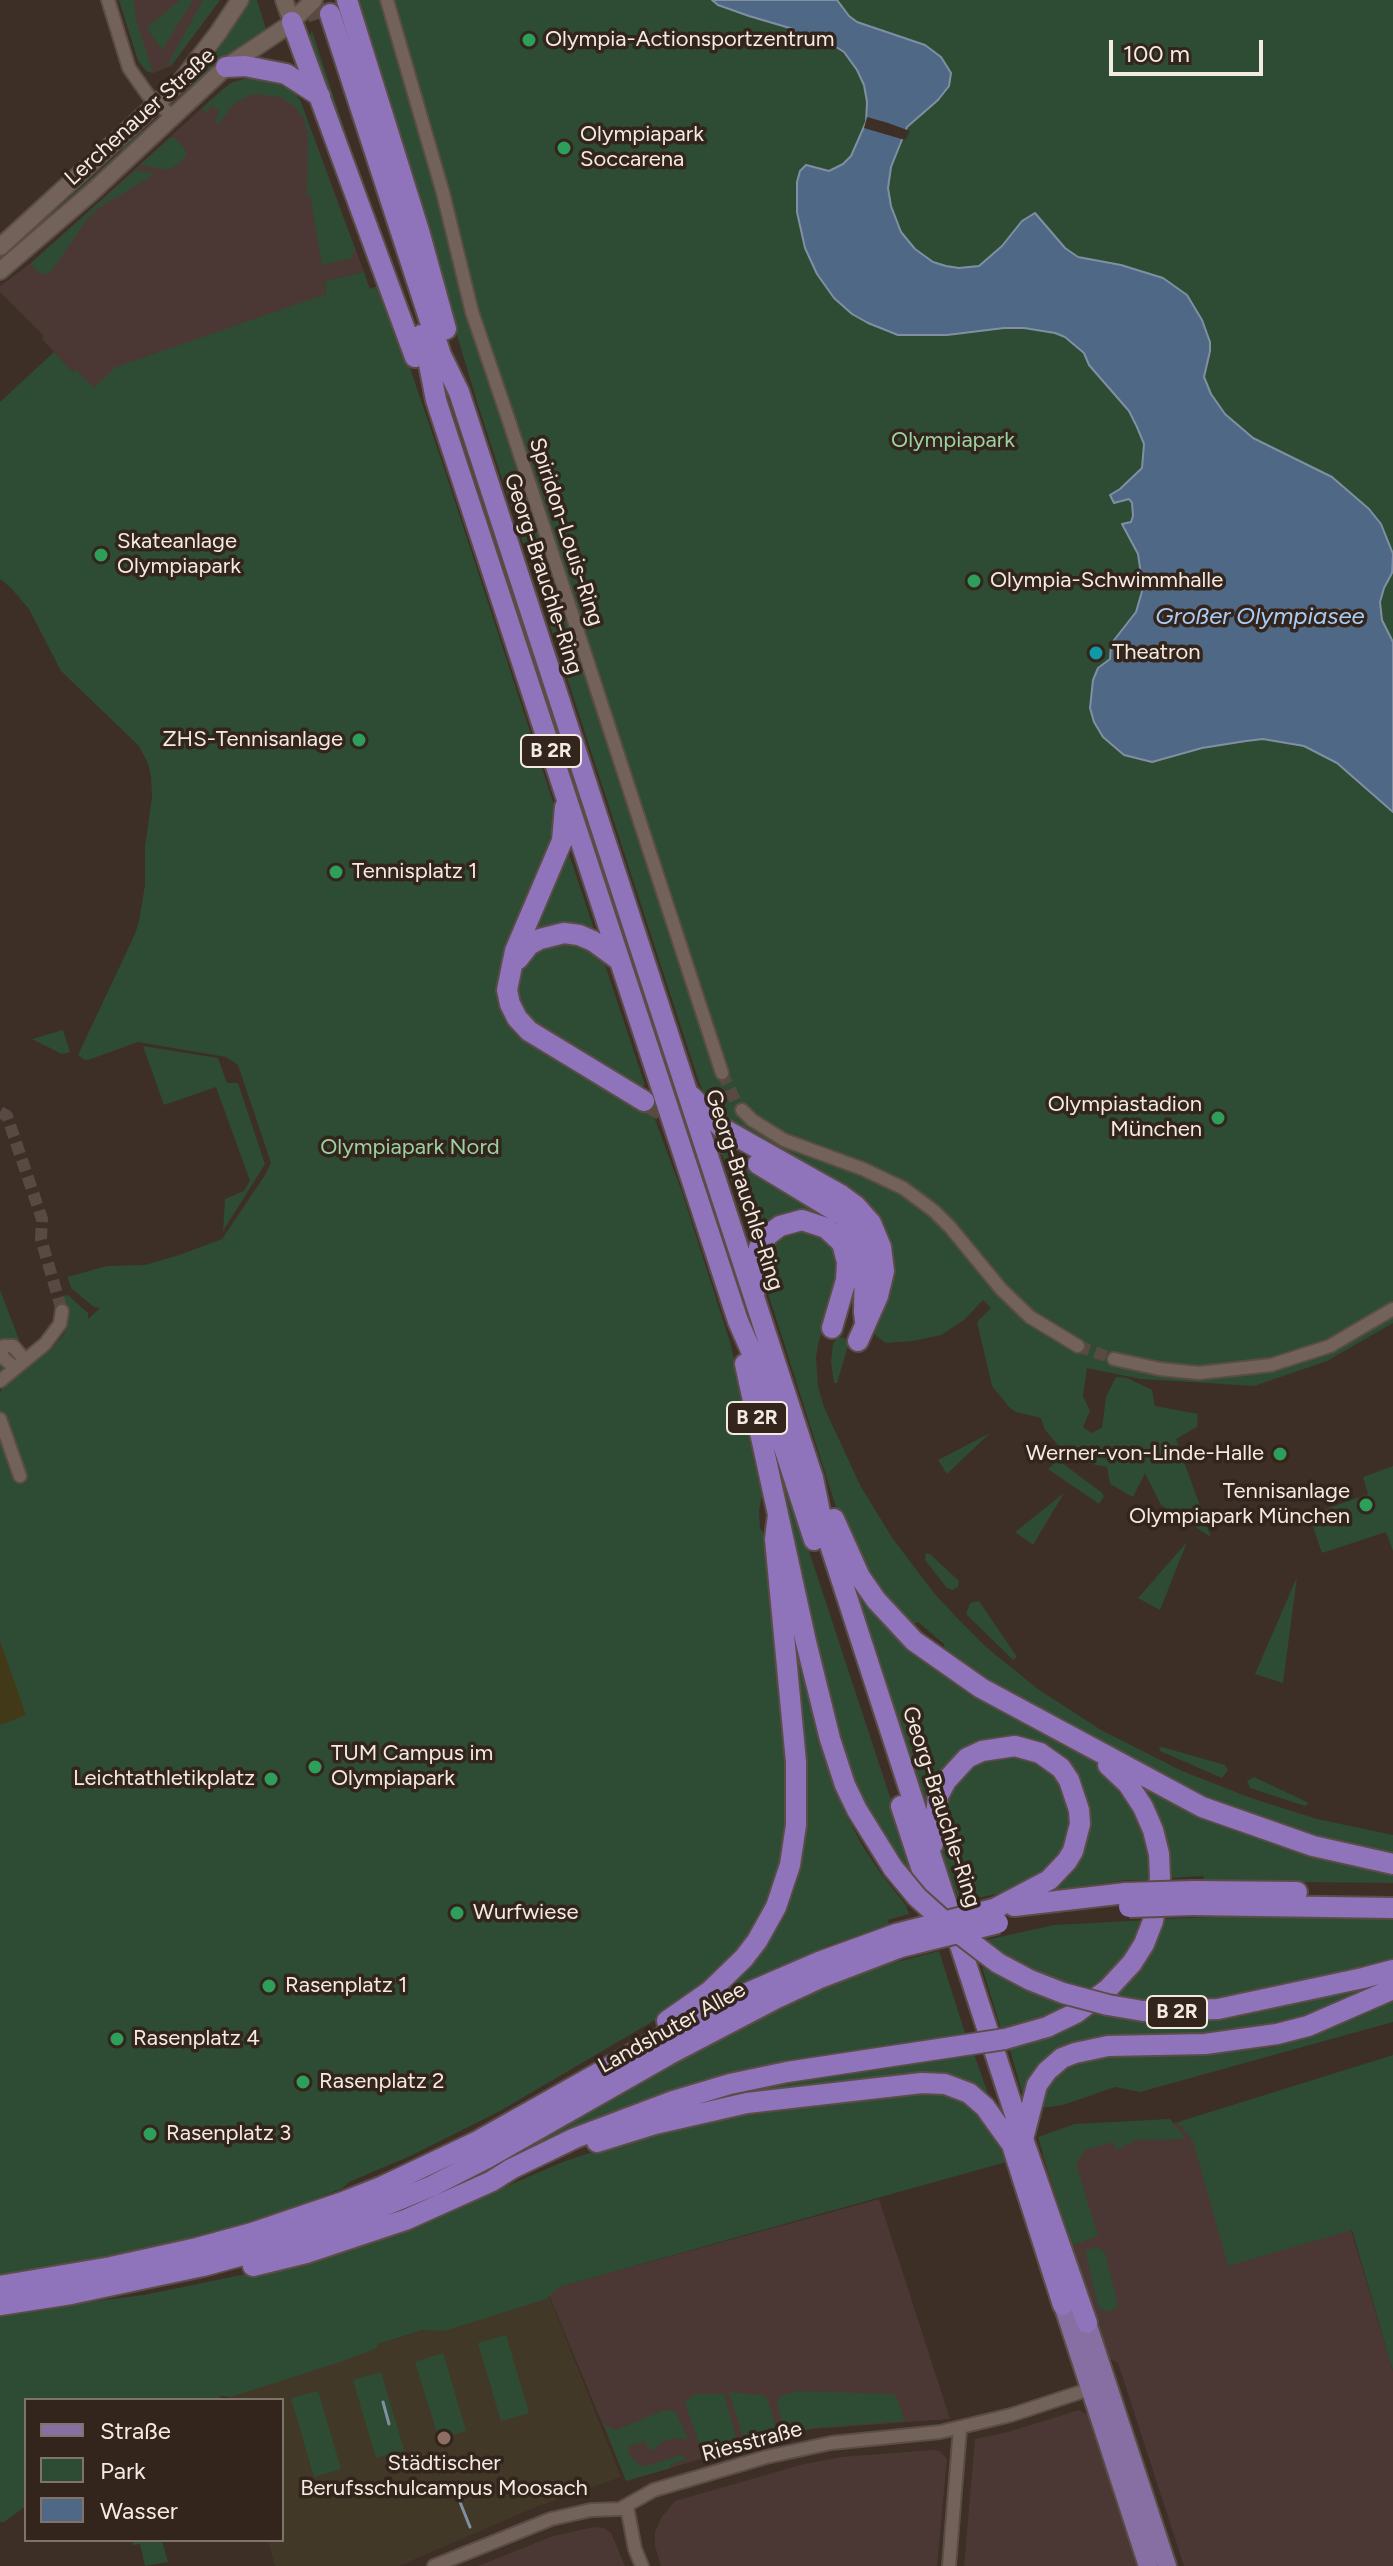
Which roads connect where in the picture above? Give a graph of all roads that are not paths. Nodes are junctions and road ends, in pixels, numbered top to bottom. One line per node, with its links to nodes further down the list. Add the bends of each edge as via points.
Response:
1 (108, 0): 10 (street, via 129,68)
2 (240, 0): 10 (main road, Lerchenauer Straße)
3 (284, 0): 7 (main road)
4 (314, 0): 7 (main road, Lerchenauer Straße)
5 (347, 0): 14 (highway, via 429,264)
6 (387, 0): 19 (street, Spiridon-Louis-Ring, via 472,312)
7 (292, 22): 8 (main road, Lerchenauer Straße); 9 (highway)
8 (226, 67): 9 (highway, via 286,74); 11 (main road, Lerchenauer Straße)
9 (320, 96): 15 (highway)
10 (158, 105): 11 (street); 12 (main road, Lerchenauer Straße)
11 (173, 117): 13 (main road, Lerchenauer Straße)
12 (0, 247)
13 (0, 271)
14 (459, 392): 15 (highway, Georg-Brauchle-Ring / B 2R, via 441,355 325,19); 20 (highway, Georg-Brauchle-Ring / B 2R)
15 (436, 400): 16 (highway, Georg-Brauchle-Ring / B 2R)
16 (566, 798): 17 (highway, Georg-Brauchle-Ring / B 2R); 18 (highway, via 562,841)
17 (619, 960): 18 (highway, via 593,941 564,933 529,945); 28 (highway, Georg-Brauchle-Ring / B 2R)
18 (513, 965): 21 (highway, via 507,990 510,1004 529,1031)
19 (722, 1073)
20 (687, 1092): 24 (highway, via 722,1128 841,1195 864,1214 884,1259 882,1283 862,1331); 25 (highway, Georg-Brauchle-Ring / B 2R)
21 (644, 1101)
22 (742, 1110): 29 (street, via 784,1140 903,1188 950,1227 1030,1317)
23 (727, 1146): 24 (highway, via 842,1215 863,1245)
24 (864, 1275): 25 (highway, via 832,1328 846,1280 842,1243 817,1223 792,1222 768,1235 759,1248)
25 (755, 1299): 34 (highway, Georg-Brauchle-Ring / B 2R)
26 (1393, 1309): 30 (street, via 1330,1346 1271,1365 1199,1373)
27 (62, 1311): 31 (street, via 60,1324 45,1344)
28 (738, 1321): 35 (highway, B 2R); 47 (highway, Georg-Brauchle-Ring, via 758,1367)
29 (1078, 1346)
30 (1114, 1359)
31 (0, 1381)
32 (0, 1419): 33 (street)
33 (20, 1476)
34 (813, 1478): 36 (highway, B 2R, via 860,1577 914,1641 981,1688); 37 (highway, Georg-Brauchle-Ring, via 821,1517)
35 (778, 1515): 44 (highway, B 2R, bridge, via 845,1785 893,1868 917,1897 998,1963 1063,1993 1143,2011 1181,2012 1268,2000); 46 (highway, via 775,1539 797,1796 794,1846 784,1886 757,1941 730,1972)
36 (1091, 1749): 38 (highway, B 2R, via 1202,1807 1313,1846); 48 (highway, bridge, via 1128,1784 1143,1807 1159,1854 1159,1897 1132,1963 1076,2013 1005,2039 730,2084 575,2138)
37 (933, 1858): 42 (highway, via 938,1796 967,1758 1015,1746 1052,1760 1076,1795 1080,1824 1073,1851 1049,1880); 47 (highway, Georg-Brauchle-Ring)
38 (1393, 1864)
39 (1393, 1894): 40 (highway, Landshuter Allee)
40 (1194, 1898): 41 (highway, Landshuter Allee); 42 (highway, Landshuter Allee, bridge, via 1061,1899)
41 (1393, 1908)
42 (996, 1916): 43 (highway, Landshuter Allee, bridge)
43 (899, 1941): 46 (highway, Landshuter Allee, via 819,1962 738,1997); 49 (highway, Landshuter Allee, via 766,2003 432,2186 305,2236)
44 (1393, 1970)
45 (1393, 1989): 47 (highway, via 1277,2034 1217,2043 1108,2046 1062,2058 1037,2085)
46 (604, 2070): 50 (highway, Landshuter Allee, via 478,2141 343,2202 184,2251)
47 (1017, 2140): 48 (highway, via 969,2093 922,2083 781,2098 701,2113 615,2136); 52 (highway, Georg-Brauchle-Ring); 53 (highway, Georg-Brauchle-Ring)
48 (492, 2181): 49 (highway, via 405,2220 306,2253 205,2277)
49 (170, 2274): 51 (highway, Landshuter Allee)
50 (0, 2286)
51 (0, 2305)
52 (1063, 2305): 54 (main road, Georg-Brauchle-Ring)
53 (1087, 2323): 54 (main road, Georg-Brauchle-Ring)
54 (1099, 2386): 55 (street, Riesstraße); 57 (main road, Georg-Brauchle-Ring); 58 (main road, Georg-Brauchle-Ring)
55 (960, 2428): 56 (street, Riesstraße, via 795,2449 668,2485); 61 (street)
56 (627, 2507): 59 (street, Riesstraße, via 551,2519); 60 (street)
57 (1149, 2510): 58 (street); 63 (main road, Georg-Brauchle-Ring)
58 (1134, 2524): 62 (main road, Georg-Brauchle-Ring)
59 (434, 2566)
60 (642, 2566)
61 (949, 2566)
62 (1148, 2566)
63 (1167, 2566)

